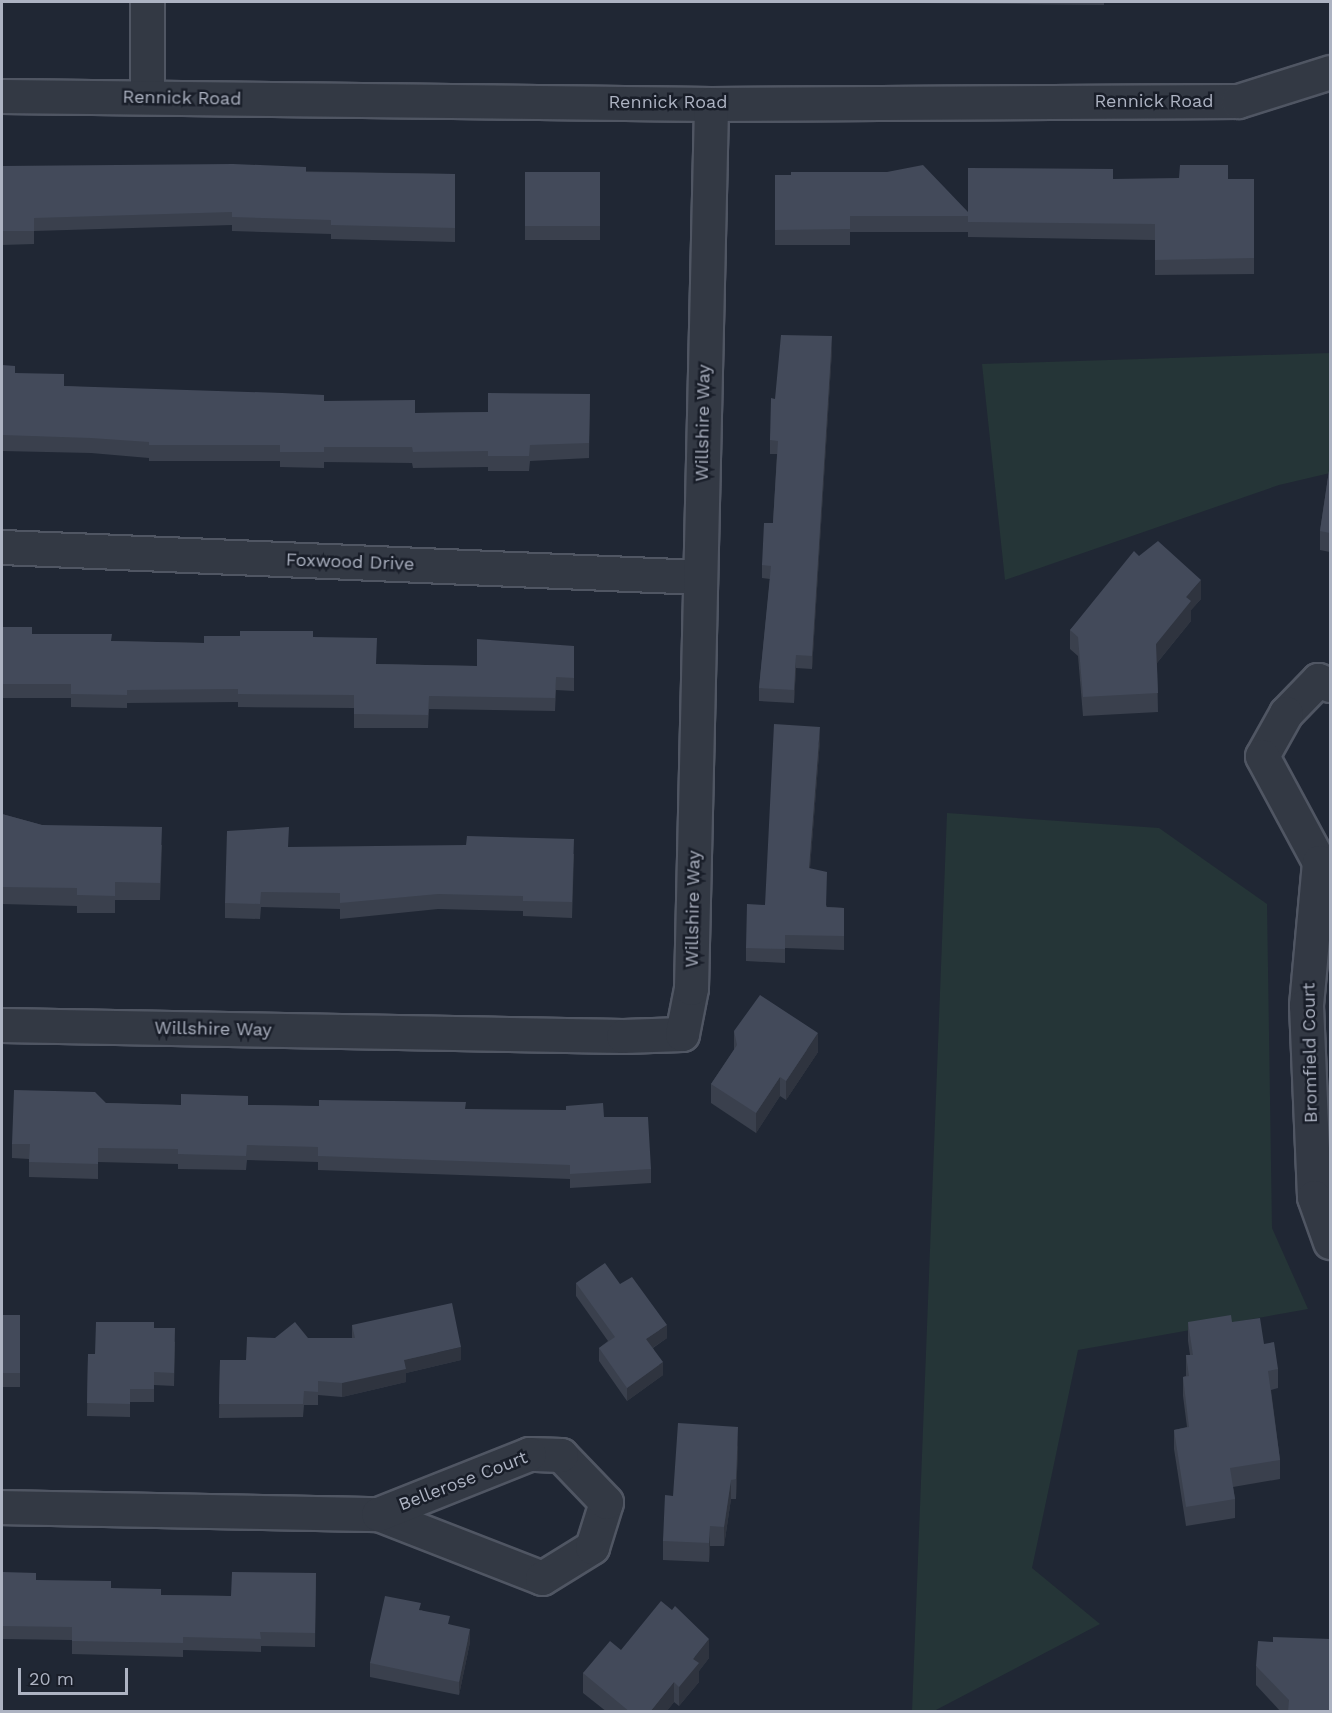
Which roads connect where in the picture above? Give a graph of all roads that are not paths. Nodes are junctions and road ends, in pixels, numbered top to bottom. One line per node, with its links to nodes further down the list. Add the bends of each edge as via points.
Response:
1 (147, 2): 4 (street)
2 (1330, 72): 5 (street, Rennick Road, via 1238,101)
3 (2, 96): 4 (street, Rennick Road)
4 (147, 97): 5 (street, Rennick Road)
5 (711, 104): 7 (street, Willshire Way)
6 (2, 547): 7 (street, Foxwood Drive)
7 (699, 577): 10 (street, Willshire Way, via 691,988 682,1034)
8 (1330, 685): 9 (street, Bromfield Court, via 1318,680 1286,713 1262,756)
9 (1325, 855): 11 (street, Bromfield Court, via 1306,1005 1314,1197)
10 (2, 1025)
11 (1330, 1242)
12 (2, 1507): 13 (street, Bellerose Court)
13 (378, 1514): 13 (street, Bellerose Court, via 542,1578 592,1547 606,1502 561,1455 529,1454)

